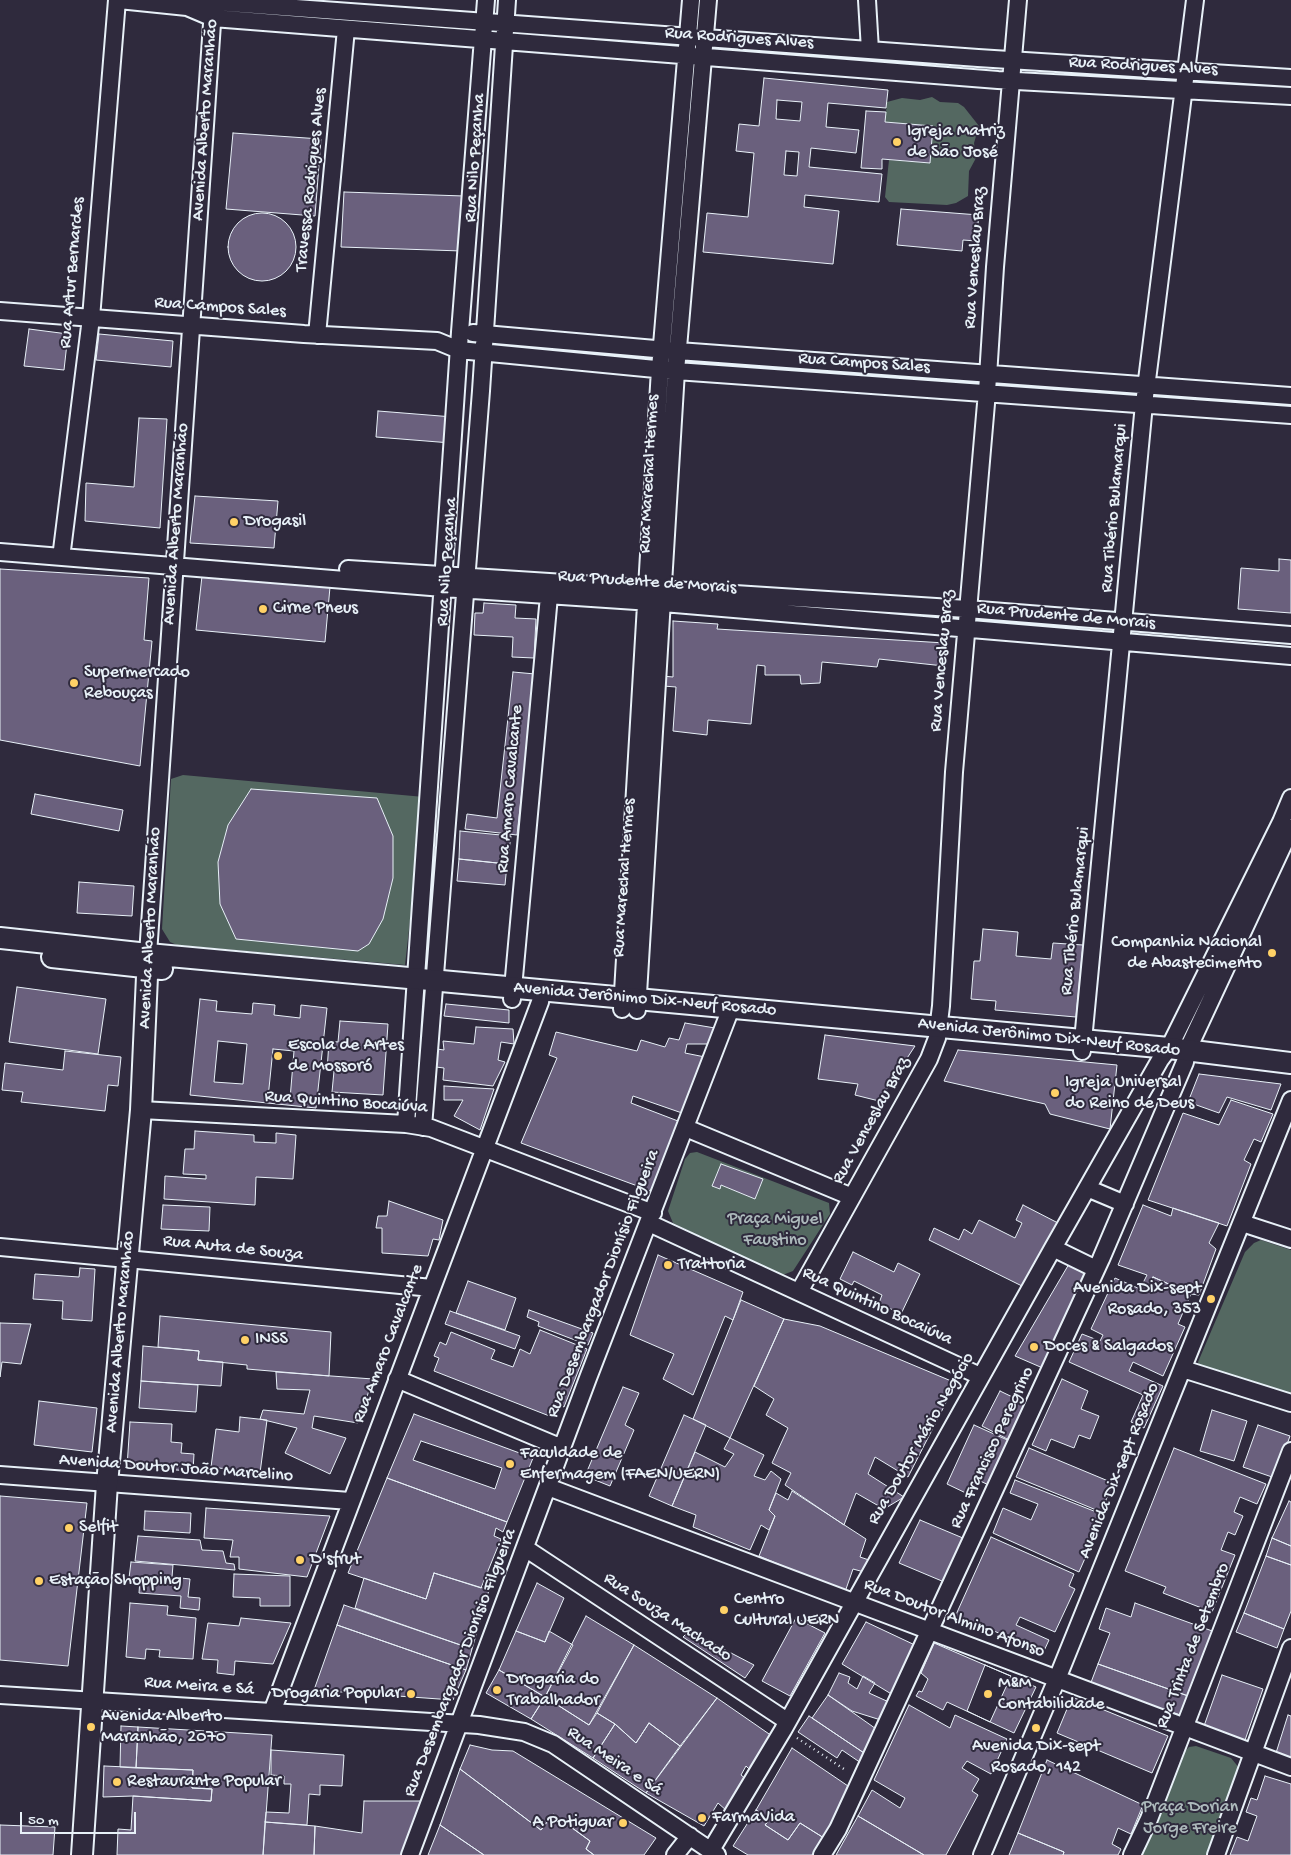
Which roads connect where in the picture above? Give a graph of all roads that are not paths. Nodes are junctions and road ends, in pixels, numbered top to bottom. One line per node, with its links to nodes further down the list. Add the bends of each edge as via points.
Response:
1 (118, 0): 9 (street, Rua Rodrigues Alves); 28 (street, Rua Artur Bernardes)
2 (486, 0): 11 (street, Rua Nilo Peçanha)
3 (507, 0): 12 (street, Rua Nilo Peçanha)
4 (691, 0): 14 (street, Rua Marechal Hermes)
5 (708, 0): 15 (street, Rua Marechal Hermes)
6 (866, 0): 18 (street)
7 (1018, 0): 21 (street, Rua Venceslau Braz)
8 (1195, 0): 22 (street, Rua Tibério Bulamarqui)
9 (213, 7): 10 (street, Rua Rodrigues Alves); 13 (street, Rua Rodrigues Alves); 29 (street, Avenida Alberto Maranhão)
10 (381, 7): 11 (street, Rua Rodrigues Alves)
11 (484, 22): 12 (street, Rua Rodrigues Alves); 16 (street, Rua Nilo Peçanha)
12 (506, 23): 14 (street, Rua Rodrigues Alves); 17 (street, Rua Nilo Peçanha)
13 (346, 29): 16 (street, Rua Rodrigues Alves); 32 (street, Travessa Rodrigues Alves)
14 (688, 37): 15 (street, Rua Rodrigues Alves); 19 (street, Rua Marechal Hermes)
15 (705, 38): 18 (street, Rua Rodrigues Alves); 20 (street, Rua Marechal Hermes)
16 (483, 39): 17 (street, Rua Rodrigues Alves); 30 (street, Rua Nilo Peçanha)
17 (505, 41): 19 (street, Rua Rodrigues Alves); 31 (street, Rua Nilo Peçanha)
18 (870, 50): 21 (street, Rua Rodrigues Alves)
19 (686, 55): 20 (street, Rua Rodrigues Alves); 35 (street, Rua Marechal Hermes)
20 (704, 57): 24 (street, Rua Rodrigues Alves); 35 (street, Rua Marechal Hermes)
21 (1013, 60): 22 (street, Rua Rodrigues Alves); 24 (street, Rua Venceslau Braz)
22 (1186, 72): 23 (street, Rua Rodrigues Alves); 25 (street, Rua Tibério Bulamarqui)
23 (1291, 78)
24 (1011, 80): 25 (street, Rua Rodrigues Alves); 38 (street, Rua Venceslau Braz)
25 (1183, 90): 26 (street, Rua Rodrigues Alves); 39 (street, Rua Tibério Bulamarqui)
26 (1291, 96)
27 (0, 311): 28 (street, Rua Campos Sales)
28 (91, 318): 29 (street, Rua Campos Sales); 45 (street, Rua Artur Bernardes)
29 (192, 326): 32 (street, Rua Campos Sales); 47 (street, Avenida Alberto Maranhão)
30 (460, 332): 31 (street, Rua Campos Sales); 33 (street, Rua Campos Sales); 34 (street, Rua Nilo Peçanha)
31 (484, 334): 35 (street, Rua Campos Sales); 36 (street, Rua Nilo Peçanha)
32 (317, 335): 33 (street, Rua Campos Sales)
33 (437, 341): 34 (street, Rua Campos Sales)
34 (459, 350): 36 (street, Rua Campos Sales); 48 (street, Rua Nilo Peçanha)
35 (670, 350): 37 (street, Rua Marechal Hermes); 38 (street, Rua Campos Sales)
36 (483, 351): 37 (street, Rua Campos Sales); 49 (street, Rua Nilo Peçanha)
37 (668, 370): 40 (street, Rua Campos Sales); 51 (street, Rua Marechal Hermes); 52 (street, Rua Marechal Hermes)
38 (988, 373): 39 (street, Rua Campos Sales); 40 (street, Rua Venceslau Braz)
39 (1147, 385): 41 (street, Rua Campos Sales); 42 (street, Rua Tibério Bulamarqui)
40 (987, 392): 42 (street, Rua Campos Sales); 53 (street, Rua Venceslau Braz)
41 (1291, 396)
42 (1144, 404): 43 (street, Rua Campos Sales); 54 (street, Rua Tibério Bulamarqui)
43 (1291, 415)
44 (0, 545): 45 (street, Rua Prudente de Morais)
45 (62, 550): 47 (street, Rua Prudente de Morais)
46 (0, 552): 47 (street, Rua Prudente de Morais)
47 (174, 561): 48 (street, Rua Prudente de Morais); 63 (street, Avenida Alberto Maranhão)
48 (443, 582): 49 (street, Rua Prudente de Morais); 64 (street, Rua Nilo Peçanha)
49 (466, 584): 50 (street, Rua Prudente de Morais); 64 (street, Rua Nilo Peçanha)
50 (550, 589): 51 (street, Rua Prudente de Morais); 65 (street, Rua Amaro Cavalcante)
51 (646, 595): 52 (street, Rua Prudente de Morais); 67 (street, Rua Marechal Hermes)
52 (663, 596): 53 (street, Rua Prudente de Morais); 55 (street, Rua Prudente de Morais); 67 (street, Rua Marechal Hermes)
53 (967, 609): 54 (street, Rua Prudente de Morais); 55 (street, Rua Venceslau Braz)
54 (1124, 622): 56 (street, Rua Prudente de Morais); 57 (street, Rua Tibério Bulamarqui)
55 (966, 629): 57 (street, Rua Prudente de Morais); 69 (street, Rua Venceslau Braz)
56 (1291, 634)
57 (1122, 642): 58 (street, Rua Prudente de Morais); 70 (street, Rua Tibério Bulamarqui)
58 (1291, 656)
59 (1289, 807): 71 (street)
60 (1291, 828): 71 (street)
61 (0, 938): 63 (main road, Avenida Jerônimo Dix-Neuf Rosado)
62 (0, 951): 63 (main road)
63 (148, 961): 64 (main road, Avenida Jerônimo Dix-Neuf Rosado); 75 (main road, Avenida Alberto Maranhão)
64 (425, 986): 65 (main road, Avenida Jerônimo Dix-Neuf Rosado); 76 (street, Rua Nilo Peçanha); 77 (street, Rua Nilo Peçanha)
65 (512, 994): 66 (main road, Avenida Jerônimo Dix-Neuf Rosado)
66 (541, 996): 67 (main road, Avenida Jerônimo Dix-Neuf Rosado); 79 (street, Rua Amaro Cavalcante)
67 (630, 1004): 68 (main road, Avenida Jerônimo Dix-Neuf Rosado)
68 (730, 1013): 69 (main road, Avenida Jerônimo Dix-Neuf Rosado); 78 (street, Rua Desembargador Dionísio Filgueira)
69 (938, 1032): 70 (main road, Avenida Jerônimo Dix-Neuf Rosado); 81 (street, Rua Venceslau Braz, via 930,1059)
70 (1082, 1046): 71 (main road, Avenida Jerônimo Dix-Neuf Rosado)
71 (1175, 1055): 72 (main road, Avenida Jerônimo Dix-Neuf Rosado); 73 (main road, Avenida Jerônimo Dix-Neuf Rosado); 80 (street, Rua Doutor Mário Negócio); 82 (street, Rua Francisco Peregrino)
72 (1291, 1063)
73 (1291, 1073)
74 (1291, 1100): 84 (street, Avenida Dix-sept Rosado)
75 (141, 1110): 76 (street, Rua Quintino Bocaiúva); 88 (main road, Avenida Alberto Maranhão)
76 (406, 1124): 77 (street, Rua Quintino Bocaiúva)
77 (423, 1126): 79 (street, Rua Quintino Bocaiúva)
78 (686, 1128): 81 (street); 83 (street, Rua Desembargador Dionísio Filgueira)
79 (485, 1148): 83 (street, Rua Quintino Bocaiúva); 90 (street, Rua Amaro Cavalcante)
80 (1087, 1188): 82 (street); 87 (street, Rua Doutor Mário Negócio)
81 (852, 1197): 91 (street, Rua Venceslau Braz)
82 (1125, 1204): 89 (street, Rua Francisco Peregrino)
83 (651, 1218): 91 (street, Rua Quintino Bocaiúva); 96 (street, Rua Desembargador Dionísio Filgueira)
84 (1242, 1223): 85 (street); 92 (street, Avenida Dix-sept Rosado)
85 (1291, 1239)
86 (0, 1247): 88 (street, Rua Auta de Souza)
87 (1053, 1248): 89 (street); 93 (street, Rua Doutor Mário Negócio)
88 (128, 1259): 90 (street, Rua Auta de Souza); 99 (main road, Avenida Alberto Maranhão)
89 (1096, 1270): 104 (street, Rua Francisco Peregrino)
90 (432, 1288): 94 (street, Rua Amaro Cavalcante)
91 (799, 1292): 93 (street, Rua Quintino Bocaiúva)
92 (1183, 1369): 95 (street); 106 (street, Avenida Dix-sept Rosado)
93 (980, 1376): 103 (street, Rua Doutor Mário Negócio)
94 (397, 1379): 96 (street); 101 (street, Rua Amaro Cavalcante)
95 (1291, 1403)
96 (562, 1448): 100 (street, Rua Desembargador Dionísio Filgueira)
97 (1291, 1451): 112 (street, Rua Trinta de Setembro)
98 (0, 1475): 99 (street, Avenida Doutor João Marcelino)
99 (107, 1484): 101 (street, Avenida Doutor João Marcelino); 108 (main road, Avenida Alberto Maranhão)
100 (548, 1487): 102 (street, Rua Desembargador Dionísio Filgueira); 103 (street, Rua Doutor Almino Afonso)
101 (350, 1501): 109 (street, Rua Amaro Cavalcante)
102 (525, 1548): 110 (street, Rua Desembargador Dionísio Filgueira); 111 (street, Rua Souza Machado)
103 (852, 1602): 104 (street, Rua Doutor Almino Afonso); 111 (street, Rua Doutor Mário Negócio)
104 (930, 1632): 106 (street, Rua Doutor Almino Afonso); 120 (street, Rua Francisco Peregrino, via 838,1829)
105 (1291, 1648): 113 (street)
106 (1056, 1680): 112 (street, Rua Doutor Almino Afonso); 121 (street, Avenida Dix-sept Rosado)
107 (0, 1695): 108 (street, Rua Meira e Sá)
108 (93, 1700): 109 (street, Rua Meira e Sá); 117 (main road, Avenida Alberto Maranhão)
109 (272, 1712): 110 (street, Rua Meira e Sá)
110 (459, 1724): 115 (street, Rua Meira e Sá, via 524,1732 553,1744); 118 (street, Rua Desembargador Dionísio Filgueira)
111 (785, 1725): 116 (street, Rua Doutor Mário Negócio)
112 (1184, 1727): 113 (street, Rua Doutor Almino Afonso); 122 (street, Rua Trinta de Setembro)
113 (1253, 1753): 114 (street, Rua Doutor Almino Afonso); 123 (street)
114 (1291, 1767)
115 (690, 1836): 116 (street, Rua Meira e Sá); 119 (street)
116 (714, 1852)
117 (82, 1855)
118 (410, 1855)
119 (676, 1855)
120 (822, 1855)
121 (982, 1855)
122 (1132, 1855)
123 (1216, 1855)

